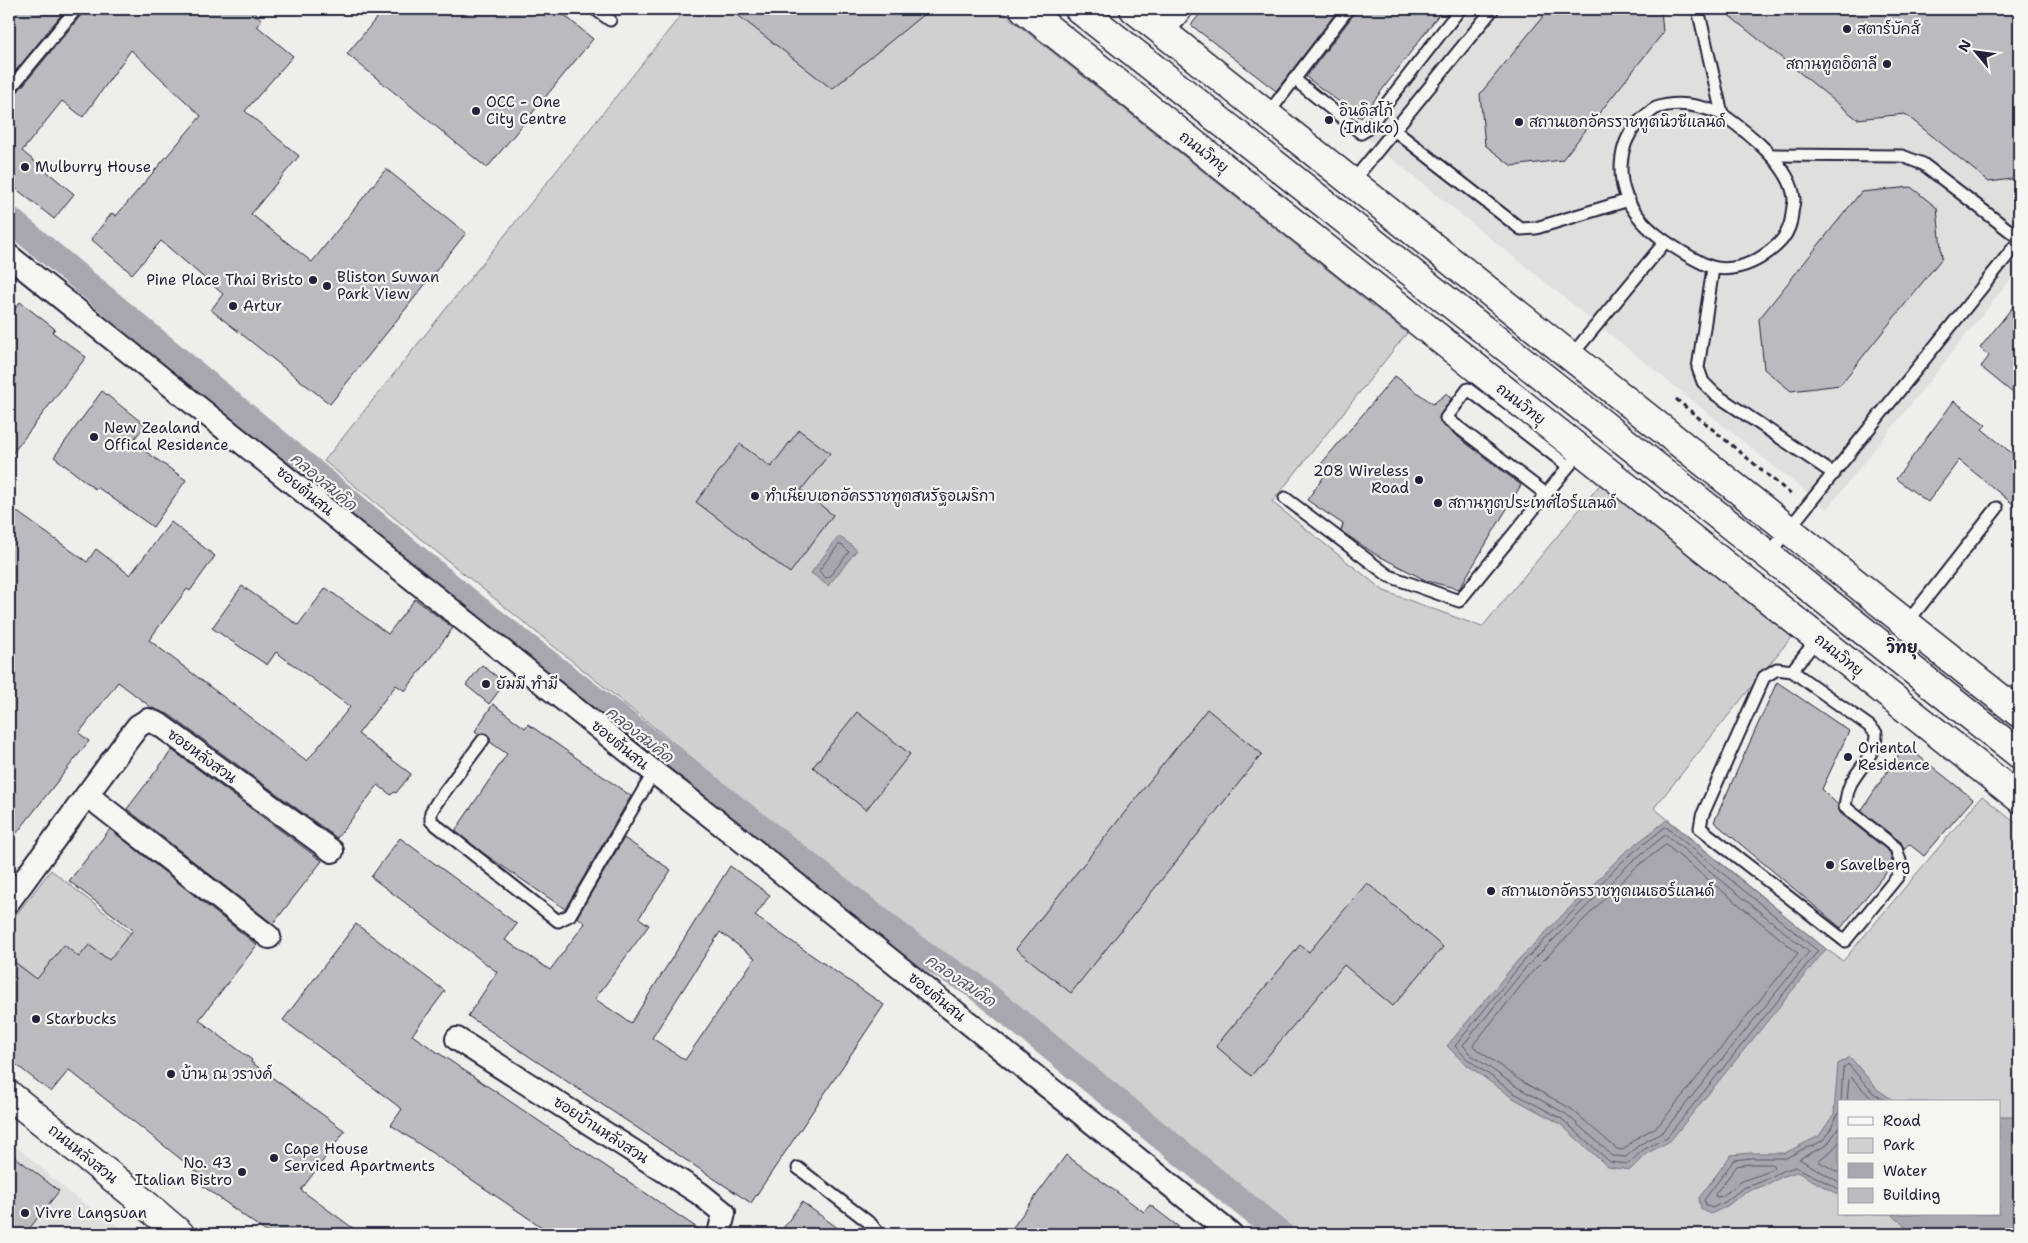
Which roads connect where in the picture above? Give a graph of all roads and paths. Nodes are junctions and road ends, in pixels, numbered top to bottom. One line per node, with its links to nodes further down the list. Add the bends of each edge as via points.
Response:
1 (76, 9): 14 (lane)
2 (595, 9): 11 (lane)
3 (1024, 9): 26 (main road, ถนนวิทยุ)
4 (1079, 9): 32 (main road)
5 (1134, 9): 12 (main road)
6 (1182, 9): 12 (street)
7 (1348, 9): 13 (lane)
8 (1460, 9): 13 (lane, via 1361,133)
9 (1493, 9): 17 (lane)
10 (1698, 9): 15 (lane)
11 (610, 20)
12 (1163, 32): 16 (main road)
13 (1294, 79): 16 (lane)
14 (9, 90)
15 (1722, 114): 18 (lane, via 1749,133); 20 (lane, via 1700,106 1673,104 1654,109 1635,125 1624,147 1620,169)
16 (1267, 115): 19 (main road)
17 (1394, 130): 19 (lane); 20 (lane, via 1521,229 1536,228)
18 (1771, 156): 21 (lane, via 1902,156 1923,164); 24 (lane, via 1785,175 1794,198 1791,223 1780,245 1737,268)
19 (1352, 182): 25 (main road)
20 (1629, 200): 22 (lane, via 1637,216)
21 (2019, 239): 27 (lane)
22 (1665, 242): 24 (lane); 25 (lane)
23 (9, 256): 41 (street, ซอยต้นสน)
24 (1713, 268): 27 (lane, via 1698,368 1703,382 1715,394)
25 (1571, 356): 28 (main road)
26 (1575, 458): 29 (lane); 29 (lane, via 1468,389 1446,418); 36 (main road, ถนนวิทยุ)
27 (1834, 474): 33 (lane)
28 (1736, 488): 32 (main road); 33 (main road)
29 (1546, 494): 30 (lane, via 1459,601 1389,576)
30 (1285, 498)
31 (1997, 508): 35 (lane)
32 (1716, 514): 34 (main road)
33 (1789, 530): 34 (lane); 35 (main road)
34 (1768, 555): 40 (main road)
35 (1906, 624): 38 (main road)
36 (1818, 638): 37 (lane); 43 (main road, ถนนวิทยุ)
37 (1792, 671): 37 (lane, via 1777,669 1764,677 1702,816 1700,828 1845,941 1898,876 1900,861 1896,848 1845,807 1851,784 1877,744 1876,733)
38 (2019, 713)
39 (483, 740): 41 (lane, via 436,802 431,821 558,921 570,915)
40 (2019, 754)
41 (654, 772): 53 (street, ซอยต้นสน)
42 (87, 795): 44 (street, ซอยหลังสวน, via 138,726 148,720 160,725); 45 (street, ซอยหลังสวน); 46 (street)
43 (2019, 798)
44 (332, 851)
45 (9, 901)
46 (269, 938)
47 (457, 1039): 51 (street, ซอยบ้านหลังสวน, via 699,1193 724,1213)
48 (9, 1095): 50 (main road, ถนนหลังสวน)
49 (798, 1168): 52 (lane, via 871,1224)
50 (180, 1234)
51 (719, 1234)
52 (879, 1234)
53 (1231, 1234)

